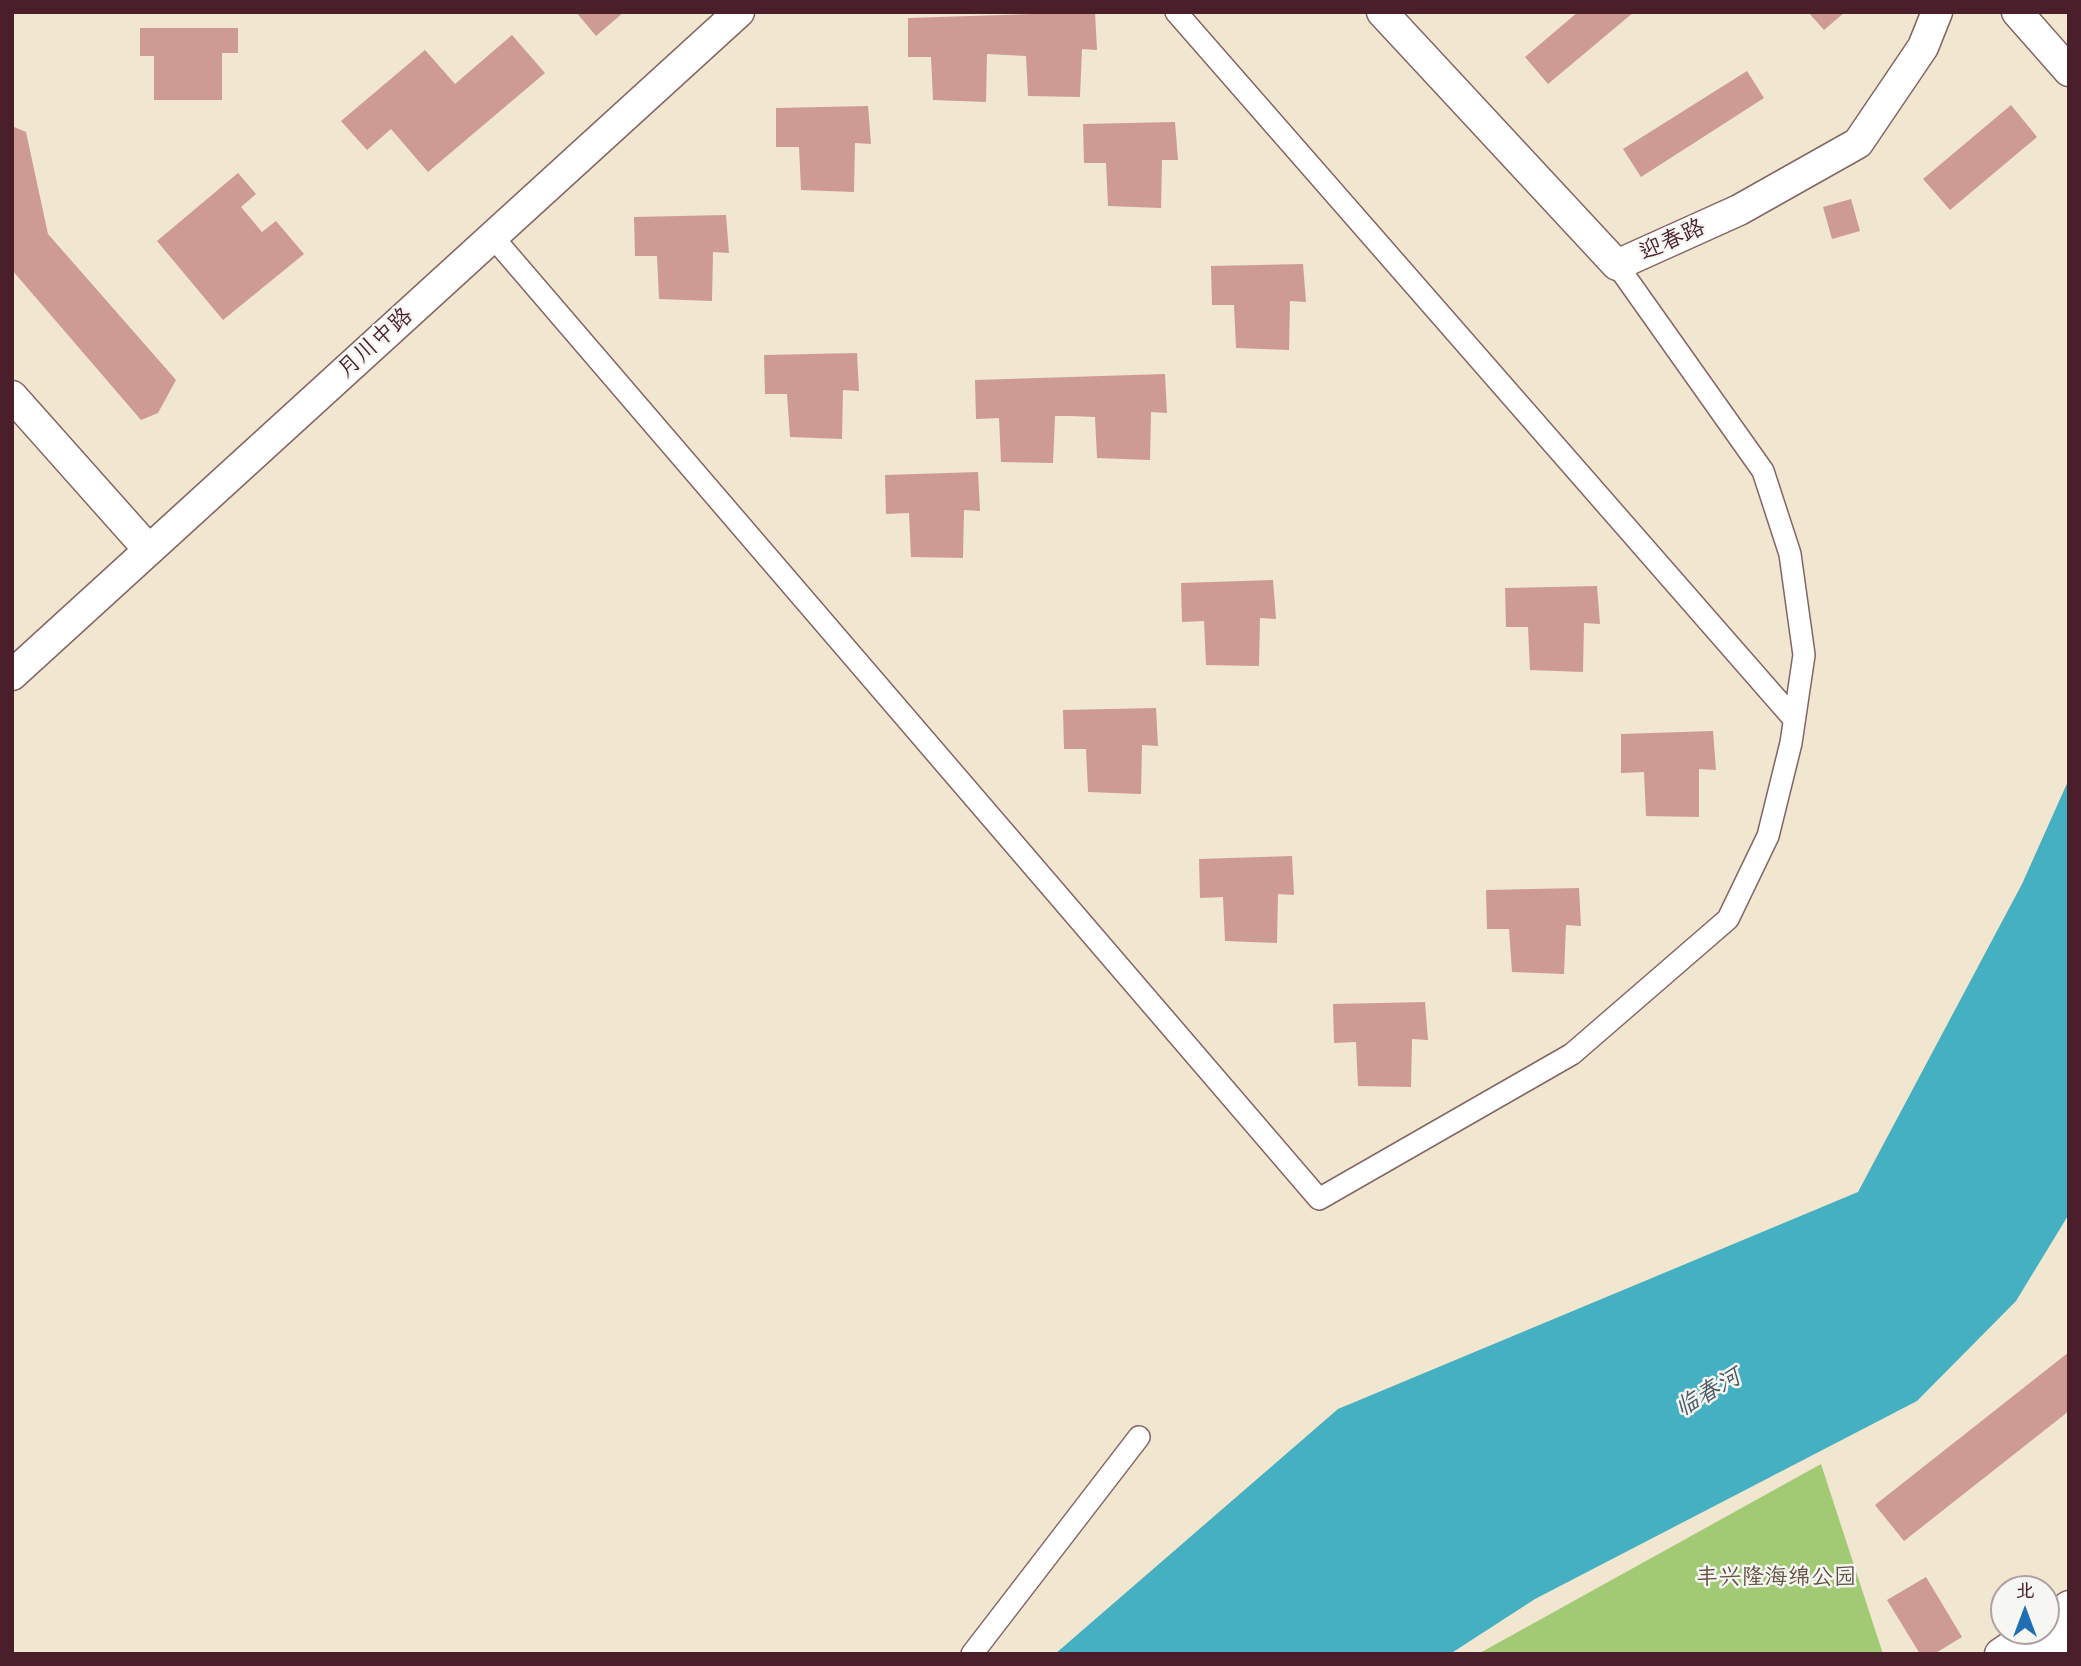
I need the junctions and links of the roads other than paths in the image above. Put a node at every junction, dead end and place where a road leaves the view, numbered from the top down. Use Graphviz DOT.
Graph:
graph roads {
  1 [pos="740,12"];
  2 [pos="1176,12"];
  3 [pos="1382,12"];
  4 [pos="1937,12"];
  5 [pos="2017,12"];
  6 [pos="2069,71"];
  7 [pos="492,236"];
  8 [pos="1617,265"];
  9 [pos="12,396"];
  10 [pos="149,550"];
  11 [pos="12,676"];
  12 [pos="1794,719"];
  13 [pos="1139,1437"];
  14 [pos="2069,1632"];
  15 [pos="972,1654"];
  16 [pos="2038,1654"];
  1 -- 7 [label="street, 月川中路"];
  2 -- 12 [label="street"];
  3 -- 8 [label="street, 迎春路"];
  4 -- 8 [label="street, 迎春路"];
  5 -- 6 [label="street"];
  7 -- 10 [label="street, 月川中路"];
  7 -- 12 [label="street"];
  8 -- 12 [label="street"];
  9 -- 10 [label="street"];
  10 -- 11 [label="street, 月川中路"];
  13 -- 15 [label="street"];
  14 -- 16 [label="street"];
}
